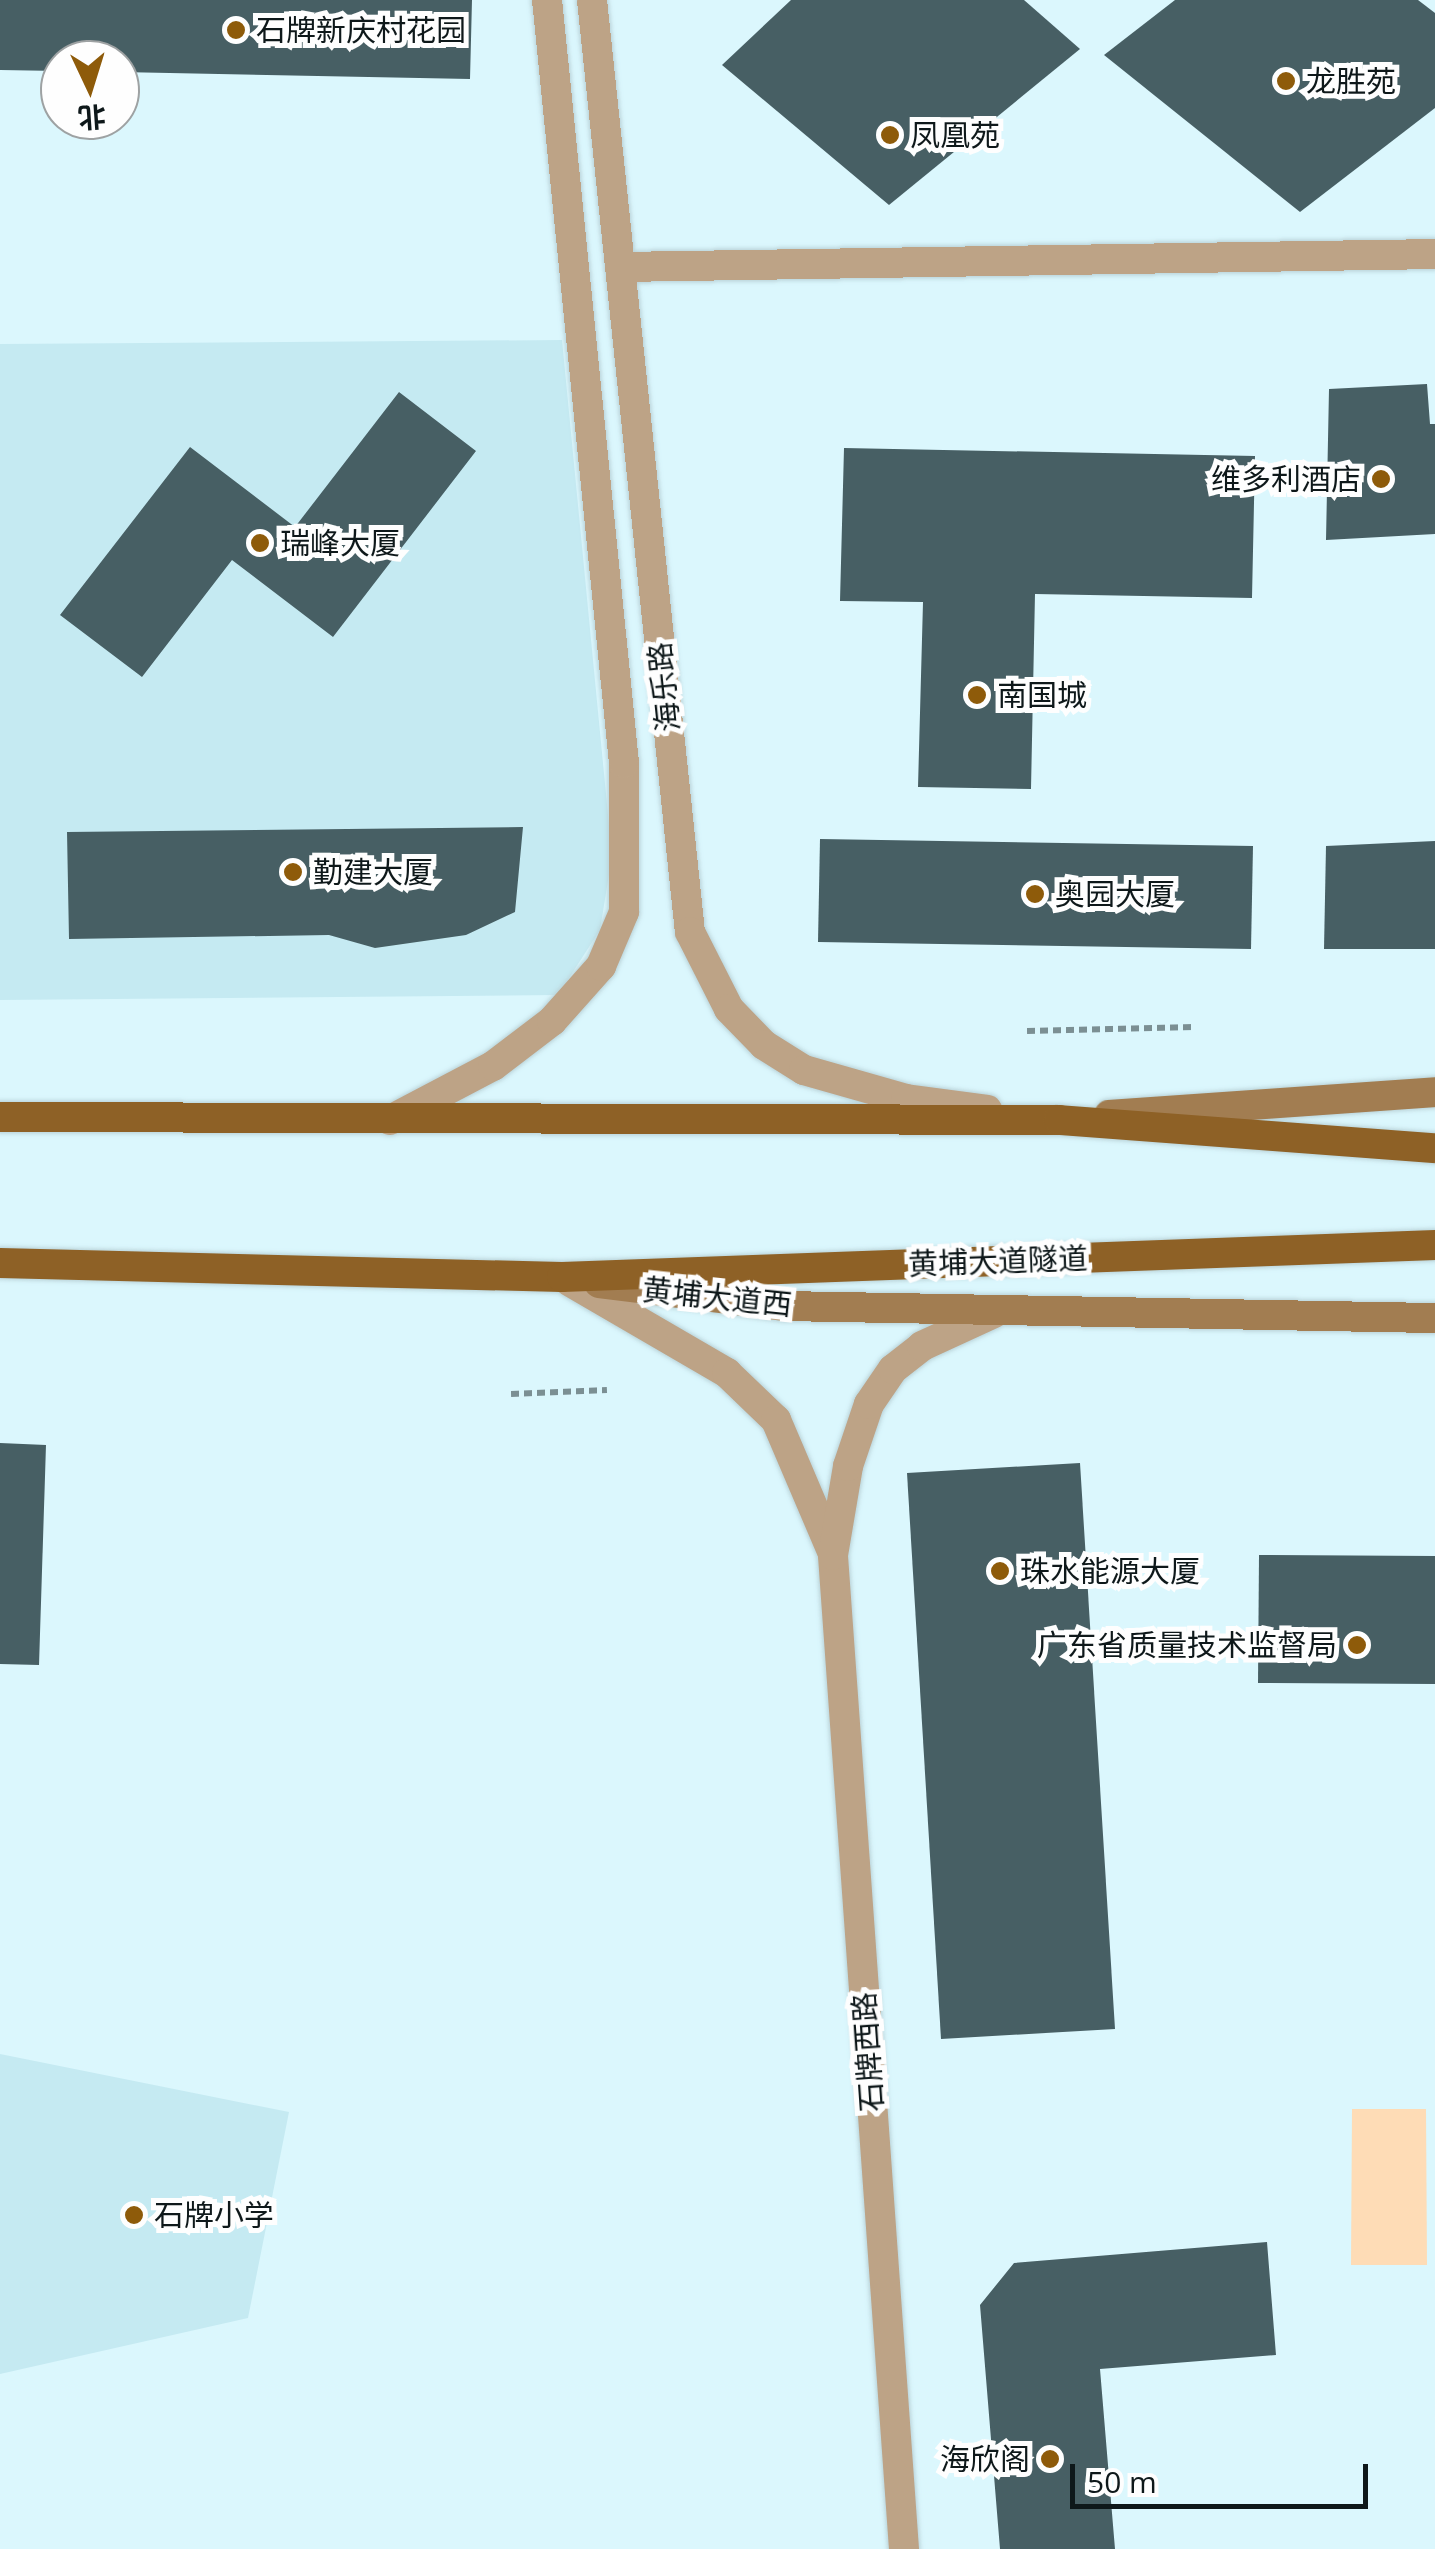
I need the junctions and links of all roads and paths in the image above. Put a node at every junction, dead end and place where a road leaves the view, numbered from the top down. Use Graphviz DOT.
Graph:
graph roads {
  1 [pos="547,0"];
  2 [pos="592,0"];
  3 [pos="1435,254"];
  4 [pos="620,267"];
  5 [pos="1194,1027"];
  6 [pos="1027,1031"];
  7 [pos="1435,1092"];
  8 [pos="0,1117"];
  9 [pos="390,1120"];
  10 [pos="1059,1120"];
  11 [pos="1435,1148"];
  12 [pos="1435,1244"];
  13 [pos="0,1263"];
  14 [pos="562,1277"];
  15 [pos="994,1313"];
  16 [pos="1435,1318"];
  17 [pos="607,1390"];
  18 [pos="511,1394"];
  19 [pos="833,1555"];
  20 [pos="904,2549"];
  1 -- 9 [label="street, 海乐路"];
  2 -- 4 [label="street, 海乐路"];
  3 -- 4 [label="street"];
  4 -- 10 [label="street, 海乐路"];
  5 -- 6 [label="path"];
  7 -- 10 [label="main road"];
  8 -- 9 [label="main road"];
  9 -- 10 [label="main road"];
  10 -- 11 [label="main road"];
  12 -- 14 [label="main road, 黄埔大道隧道"];
  13 -- 14 [label="main road, 黄埔大道西"];
  14 -- 15 [label="main road, 黄埔大道西"];
  14 -- 19 [label="street"];
  15 -- 16 [label="main road, 黄埔大道西"];
  15 -- 19 [label="street"];
  17 -- 18 [label="path"];
  19 -- 20 [label="street, 石牌西路"];
}
